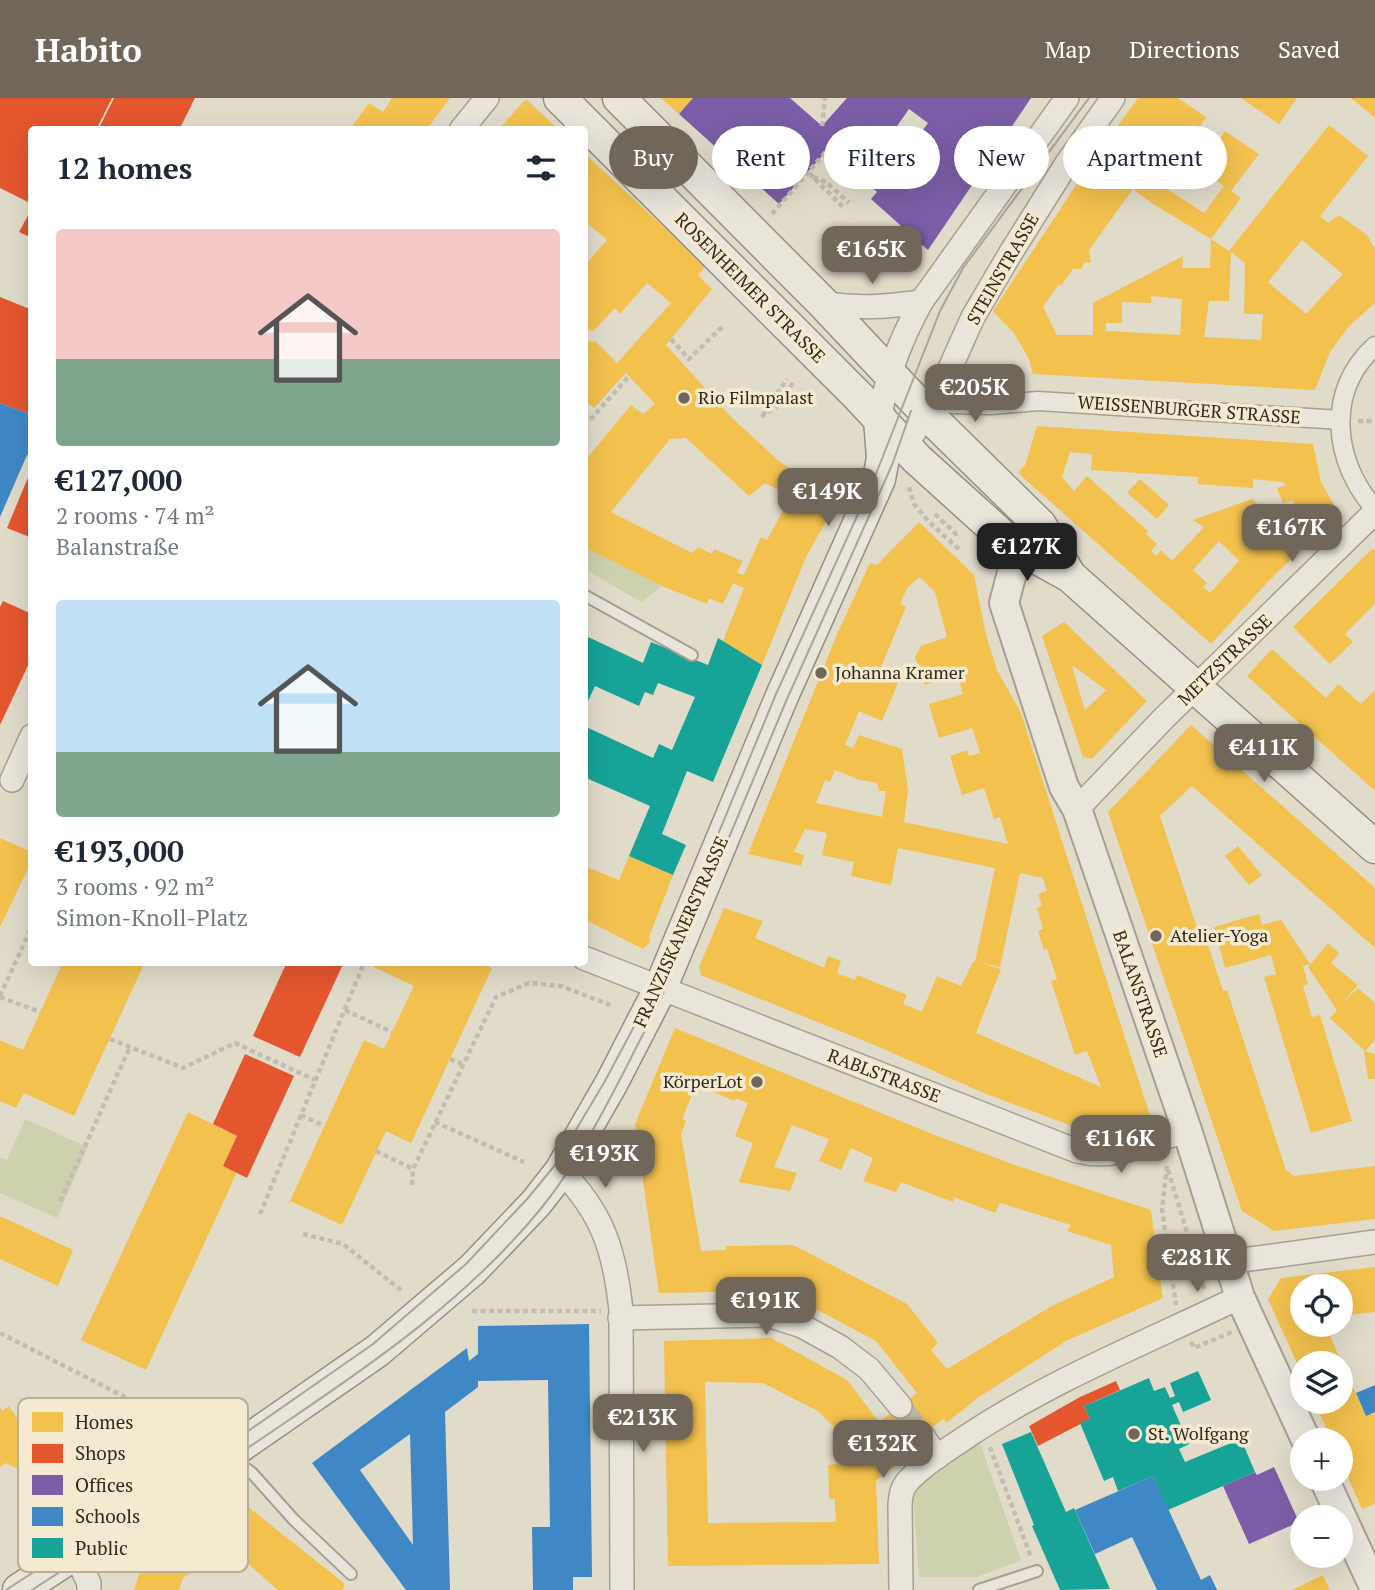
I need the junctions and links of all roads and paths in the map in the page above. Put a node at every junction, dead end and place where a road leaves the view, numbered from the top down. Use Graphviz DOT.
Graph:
graph roads {
  1 [pos="487,98"];
  2 [pos="559,98"];
  3 [pos="620,98"];
  4 [pos="825,98"];
  5 [pos="1067,98"];
  6 [pos="1113,98"];
  7 [pos="464,126"];
  8 [pos="587,126"];
  9 [pos="822,126"];
  10 [pos="588,127"];
  11 [pos="824,155"];
  12 [pos="810,175"];
  13 [pos="797,189"];
  14 [pos="849,203"];
  15 [pos="844,208"];
  16 [pos="768,219"];
  17 [pos="857,265"];
  18 [pos="919,268"];
  19 [pos="921,302"];
  20 [pos="823,303"];
  21 [pos="724,325"];
  22 [pos="671,339"];
  23 [pos="1375,346"];
  24 [pos="890,373"];
  25 [pos="629,376"];
  26 [pos="788,379"];
  27 [pos="793,383"];
  28 [pos="939,409"];
  29 [pos="880,419"];
  30 [pos="590,420"];
  31 [pos="1340,420"];
  32 [pos="588,422"];
  33 [pos="897,467"];
  34 [pos="1375,511"];
  35 [pos="935,514"];
  36 [pos="956,534"];
  37 [pos="1010,543"];
  38 [pos="960,550"];
  39 [pos="1070,576"];
  40 [pos="588,597"];
  41 [pos="692,655"];
  42 [pos="1197,688"];
  43 [pos="28,746"];
  44 [pos="15,780"];
  45 [pos="1077,809"];
  46 [pos="1375,847"];
  47 [pos="28,935"];
  48 [pos="588,960"];
  49 [pos="363,966"];
  50 [pos="660,989"];
  51 [pos="0,996"];
  52 [pos="613,1006"];
  53 [pos="345,1010"];
  54 [pos="40,1012"];
  55 [pos="392,1032"];
  56 [pos="110,1039"];
  57 [pos="130,1047"];
  58 [pos="450,1059"];
  59 [pos="462,1064"];
  60 [pos="315,1080"];
  61 [pos="301,1115"];
  62 [pos="435,1122"];
  63 [pos="324,1126"];
  64 [pos="1187,1130"];
  65 [pos="376,1151"];
  66 [pos="524,1162"];
  67 [pos="413,1169"];
  68 [pos="561,1171"];
  69 [pos="412,1185"];
  70 [pos="60,1201"];
  71 [pos="260,1214"];
  72 [pos="303,1234"];
  73 [pos="1375,1242"];
  74 [pos="1228,1262"];
  75 [pos="402,1291"];
  76 [pos="1240,1297"];
  77 [pos="472,1311"];
  78 [pos="1210,1311"];
  79 [pos="621,1314"];
  80 [pos="1183,1324"];
  81 [pos="1252,1325"];
  82 [pos="0,1333"];
  83 [pos="1222,1336"];
  84 [pos="127,1398"];
  85 [pos="900,1406"];
  86 [pos="983,1426"];
  87 [pos="1300,1428"];
  88 [pos="922,1435"];
  89 [pos="248,1440"];
  90 [pos="937,1457"];
  91 [pos="248,1471"];
  92 [pos="1330,1491"];
  93 [pos="1037,1571"];
  94 [pos="47,1572"];
  95 [pos="84,1572"];
  96 [pos="351,1574"];
  97 [pos="1375,1589"];
  98 [pos="19,1590"];
  99 [pos="89,1590"];
  100 [pos="622,1590"];
  101 [pos="901,1590"];
  102 [pos="979,1590"];
  1 -- 7 [label="street"];
  2 -- 8 [label="main road, ROSENHEIMER STRASSE"];
  3 -- 20 [label="main road"];
  4 -- 9 [label="path"];
  5 -- 19 [label="street"];
  6 -- 28 [label="street, STEINSTRASSE"];
  10 -- 29 [label="main road, ROSENHEIMER STRASSE"];
  11 -- 12 [label="path"];
  12 -- 14 [label="path"];
  12 -- 15 [label="path"];
  13 -- 16 [label="path"];
  17 -- 18 [label="path"];
  19 -- 20 [label="street"];
  19 -- 24 [label="street"];
  20 -- 24 [label="main road"];
  21 -- 22 [label="path"];
  23 -- 31 [label="street"];
  24 -- 28 [label="main road"];
  24 -- 29 [label="street"];
  25 -- 30 [label="path"];
  26 -- 27 [label="path"];
  28 -- 31 [label="street, WEISSENBURGER STRASSE"];
  28 -- 33 [label="street, STEINSTRASSE"];
  28 -- 39 [label="main road"];
  29 -- 33 [label="main road, ROSENHEIMER STRASSE"];
  29 -- 33 [label="main road, FRANZISKANERSTRASSE"];
  30 -- 32 [label="path"];
  31 -- 34 [label="street"];
  33 -- 37 [label="main road, ROSENHEIMER STRASSE"];
  33 -- 38 [label="path"];
  33 -- 50 [label="main road, FRANZISKANERSTRASSE"];
  34 -- 42 [label="street, METZSTRASSE"];
  35 -- 36 [label="path"];
  37 -- 39 [label="main road, ROSENHEIMER STRASSE"];
  37 -- 45 [label="street, BALANSTRASSE"];
  39 -- 42 [label="main road"];
  40 -- 41 [label="lane"];
  42 -- 45 [label="street, METZSTRASSE"];
  42 -- 46 [label="main road"];
  43 -- 44 [label="street"];
  45 -- 64 [label="street, BALANSTRASSE"];
  47 -- 51 [label="path"];
  48 -- 50 [label="street, RABLSTRASSE"];
  49 -- 53 [label="path"];
  50 -- 64 [label="street, RABLSTRASSE"];
  50 -- 68 [label="main road, FRANZISKANERSTRASSE"];
  51 -- 54 [label="path"];
  52 -- 59 [label="path"];
  53 -- 55 [label="path"];
  53 -- 60 [label="path"];
  56 -- 57 [label="path"];
  57 -- 60 [label="path"];
  57 -- 70 [label="path"];
  58 -- 59 [label="path"];
  59 -- 62 [label="path"];
  60 -- 61 [label="path"];
  61 -- 63 [label="path"];
  61 -- 71 [label="path"];
  62 -- 66 [label="path"];
  62 -- 67 [label="path"];
  64 -- 74 [label="street, BALANSTRASSE"];
  65 -- 67 [label="path"];
  67 -- 69 [label="path"];
  68 -- 79 [label="street"];
  68 -- 89 [label="main road, FRANZISKANERSTRASSE"];
  72 -- 75 [label="path"];
  73 -- 74 [label="street"];
  74 -- 76 [label="street, BALANSTRASSE"];
  76 -- 78 [label="street"];
  76 -- 81 [label="street, BALANSTRASSE"];
  77 -- 79 [label="path"];
  78 -- 80 [label="street"];
  78 -- 80 [label="path"];
  78 -- 83 [label="path"];
  79 -- 85 [label="street"];
  79 -- 100 [label="street"];
  80 -- 83 [label="path"];
  80 -- 86 [label="street"];
  81 -- 83 [label="path"];
  81 -- 87 [label="street, BALANSTRASSE"];
  82 -- 84 [label="path"];
  86 -- 90 [label="street"];
  86 -- 93 [label="path"];
  88 -- 90 [label="street"];
  90 -- 101 [label="street"];
  91 -- 96 [label="lane"];
  92 -- 97 [label="street"];
  93 -- 102 [label="lane"];
  94 -- 98 [label="main road, FRANZISKANERSTRASSE"];
  95 -- 99 [label="street"];
}
